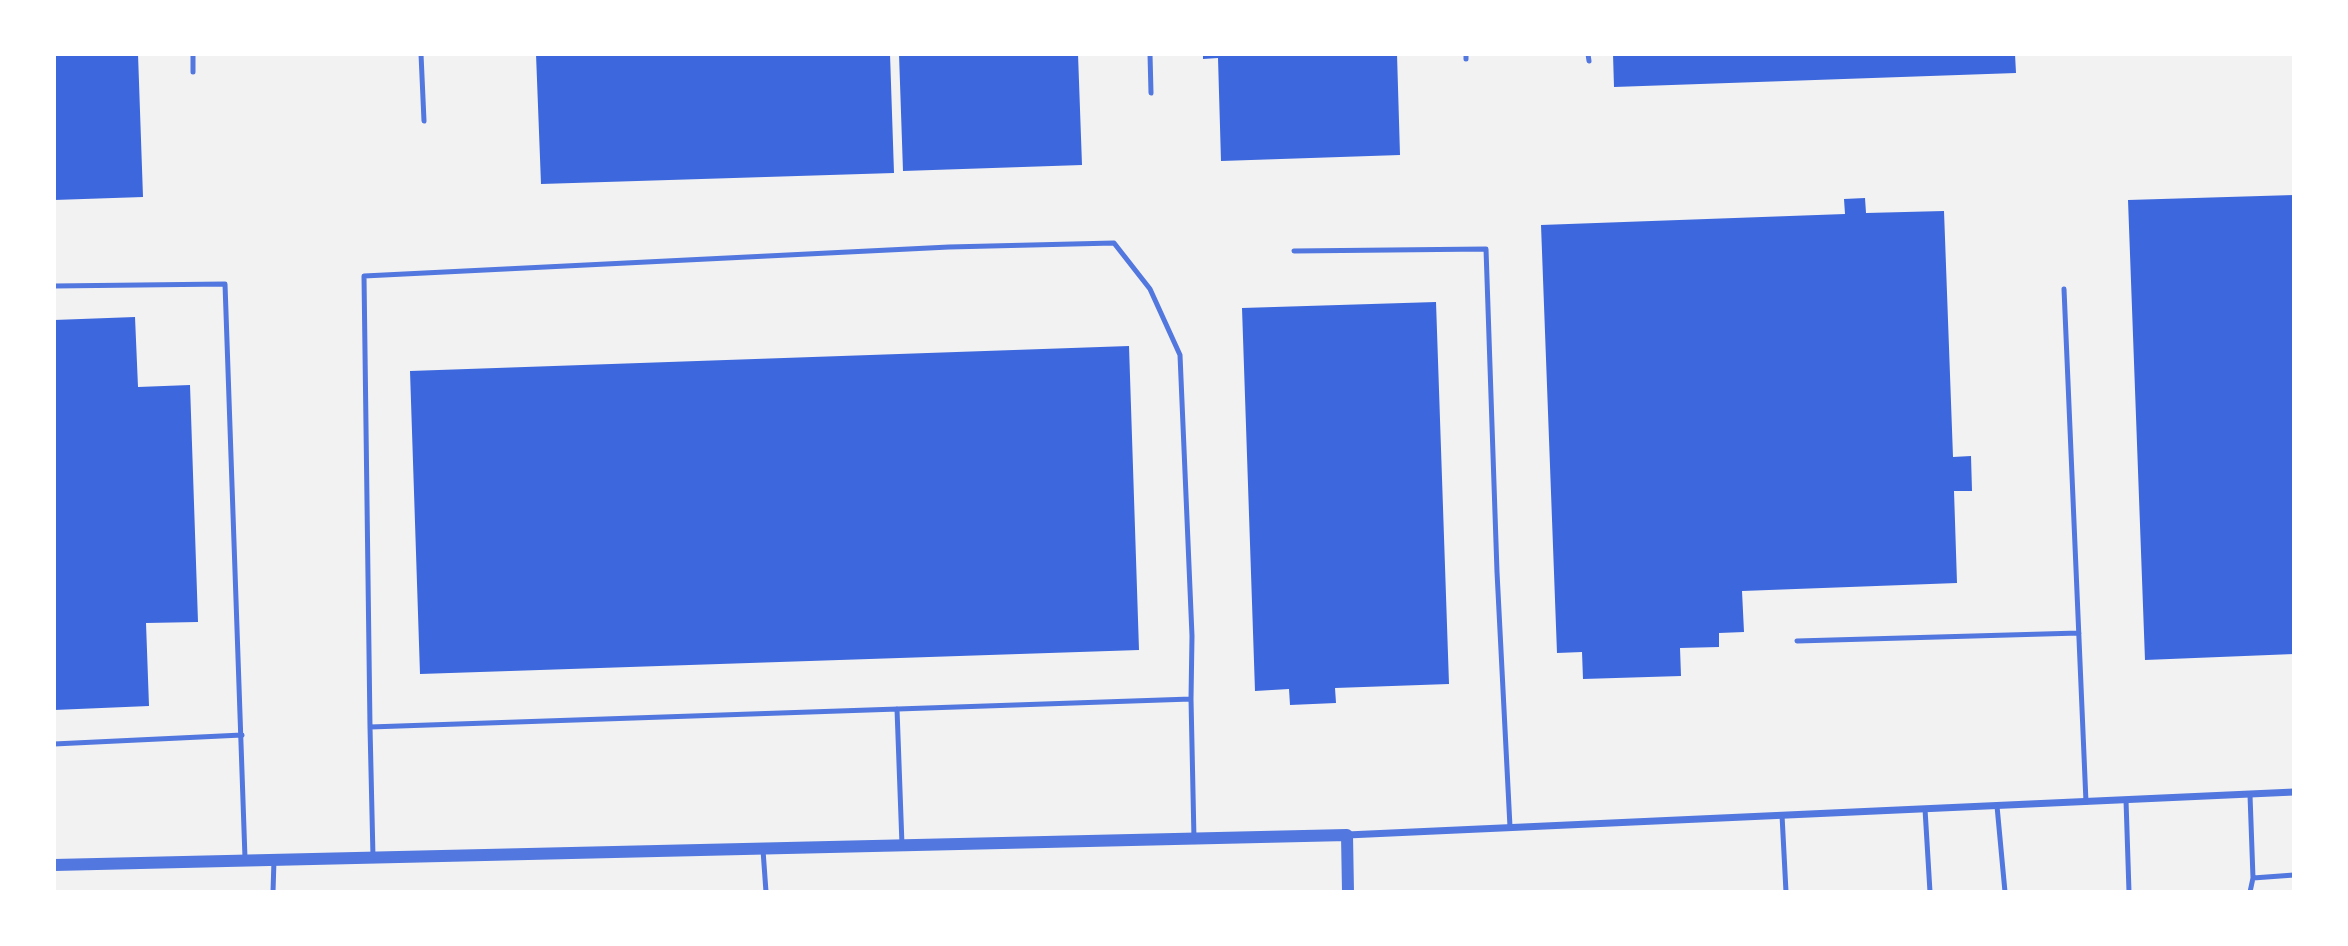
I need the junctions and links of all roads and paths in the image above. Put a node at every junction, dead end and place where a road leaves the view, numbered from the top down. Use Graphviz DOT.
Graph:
graph roads {
  1 [pos="192,54"];
  2 [pos="421,54"];
  3 [pos="1150,54"];
  4 [pos="193,72"];
  5 [pos="1152,93"];
  6 [pos="424,121"];
  7 [pos="1294,251"];
  8 [pos="54,286"];
  9 [pos="2064,289"];
  10 [pos="2078,634"];
  11 [pos="1797,641"];
  12 [pos="1191,699"];
  13 [pos="897,709"];
  14 [pos="370,727"];
  15 [pos="242,735"];
  16 [pos="54,744"];
  17 [pos="2294,792"];
  18 [pos="2250,794"];
  19 [pos="2126,800"];
  20 [pos="2086,802"];
  21 [pos="1997,806"];
  22 [pos="1925,809"];
  23 [pos="1782,815"];
  24 [pos="1510,827"];
  25 [pos="1347,835"];
  26 [pos="1194,839"];
  27 [pos="902,845"];
  28 [pos="762,849"];
  29 [pos="373,858"];
  30 [pos="274,860"];
  31 [pos="245,861"];
  32 [pos="54,865"];
  33 [pos="2294,875"];
  34 [pos="2253,878"];
  35 [pos="273,892"];
  36 [pos="766,892"];
  37 [pos="1348,892"];
  38 [pos="1786,892"];
  39 [pos="1930,892"];
  40 [pos="2005,892"];
  41 [pos="2129,892"];
  42 [pos="2250,892"];
  1 -- 4 [label="lane"];
  2 -- 6 [label="lane"];
  3 -- 5 [label="lane"];
  7 -- 24 [label="lane"];
  8 -- 15 [label="lane"];
  9 -- 10 [label="lane"];
  10 -- 11 [label="lane"];
  10 -- 20 [label="lane"];
  12 -- 13 [label="lane"];
  12 -- 14 [label="lane"];
  12 -- 26 [label="lane"];
  13 -- 14 [label="lane"];
  13 -- 27 [label="lane"];
  14 -- 29 [label="lane"];
  15 -- 16 [label="lane"];
  15 -- 31 [label="lane"];
  17 -- 18 [label="street"];
  18 -- 19 [label="street"];
  18 -- 34 [label="lane"];
  19 -- 20 [label="street"];
  19 -- 41 [label="lane"];
  20 -- 21 [label="street"];
  21 -- 22 [label="street"];
  21 -- 40 [label="lane"];
  22 -- 23 [label="street"];
  22 -- 39 [label="lane"];
  23 -- 24 [label="street"];
  23 -- 38 [label="lane"];
  24 -- 25 [label="street"];
  25 -- 26 [label="street"];
  25 -- 37 [label="street"];
  26 -- 27 [label="street"];
  27 -- 28 [label="street"];
  28 -- 29 [label="street"];
  28 -- 36 [label="lane"];
  29 -- 30 [label="street"];
  30 -- 31 [label="street"];
  30 -- 35 [label="lane"];
  31 -- 32 [label="street"];
  33 -- 34 [label="lane"];
  34 -- 42 [label="lane"];
}
